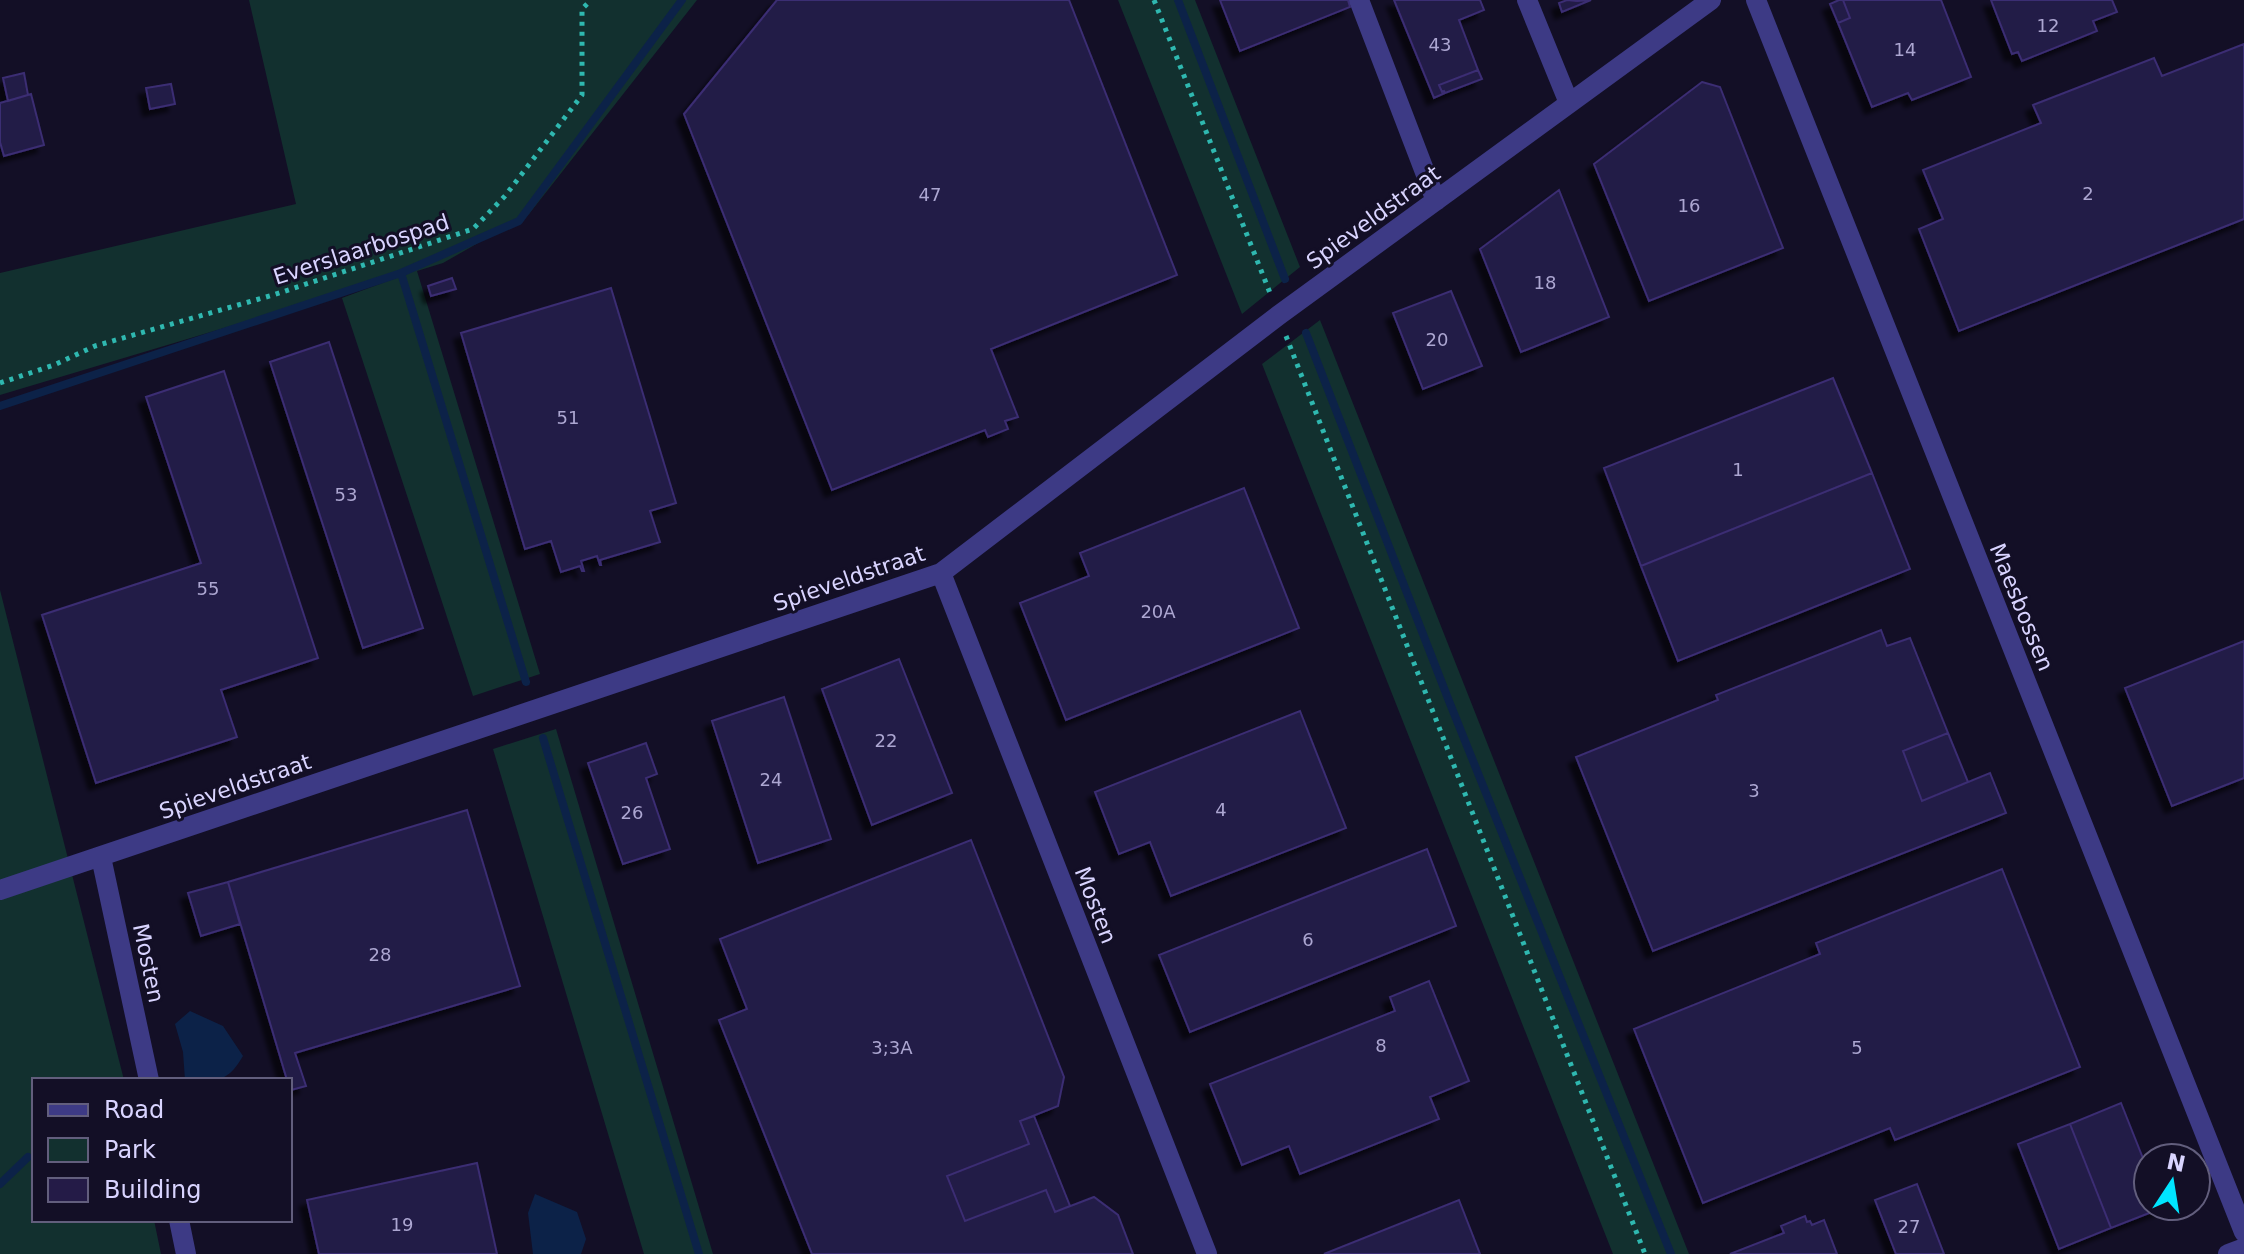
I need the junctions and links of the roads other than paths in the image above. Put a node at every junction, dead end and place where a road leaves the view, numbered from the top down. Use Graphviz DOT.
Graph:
graph roads {
  1 [pos="1359,0"];
  2 [pos="1527,0"];
  3 [pos="1756,0"];
  4 [pos="1700,3"];
  5 [pos="1569,103"];
  6 [pos="1436,201"];
  7 [pos="941,573"];
  8 [pos="101,857"];
  9 [pos="0,890"];
  10 [pos="149,1078"];
  11 [pos="179,1222"];
  12 [pos="2244,1232"];
  13 [pos="2244,1248"];
  14 [pos="186,1254"];
  15 [pos="1207,1254"];
  16 [pos="2228,1254"];
  1 -- 6 [label="street"];
  2 -- 5 [label="street"];
  3 -- 12 [label="street, Maesbossen"];
  4 -- 5 [label="street, Spieveldstraat"];
  5 -- 6 [label="street, Spieveldstraat"];
  6 -- 7 [label="street, Spieveldstraat"];
  7 -- 8 [label="street, Spieveldstraat"];
  7 -- 15 [label="street, Mosten"];
  8 -- 9 [label="street, Spieveldstraat"];
  8 -- 10 [label="street, Mosten"];
  11 -- 14 [label="street"];
  13 -- 16 [label="street"];
}
